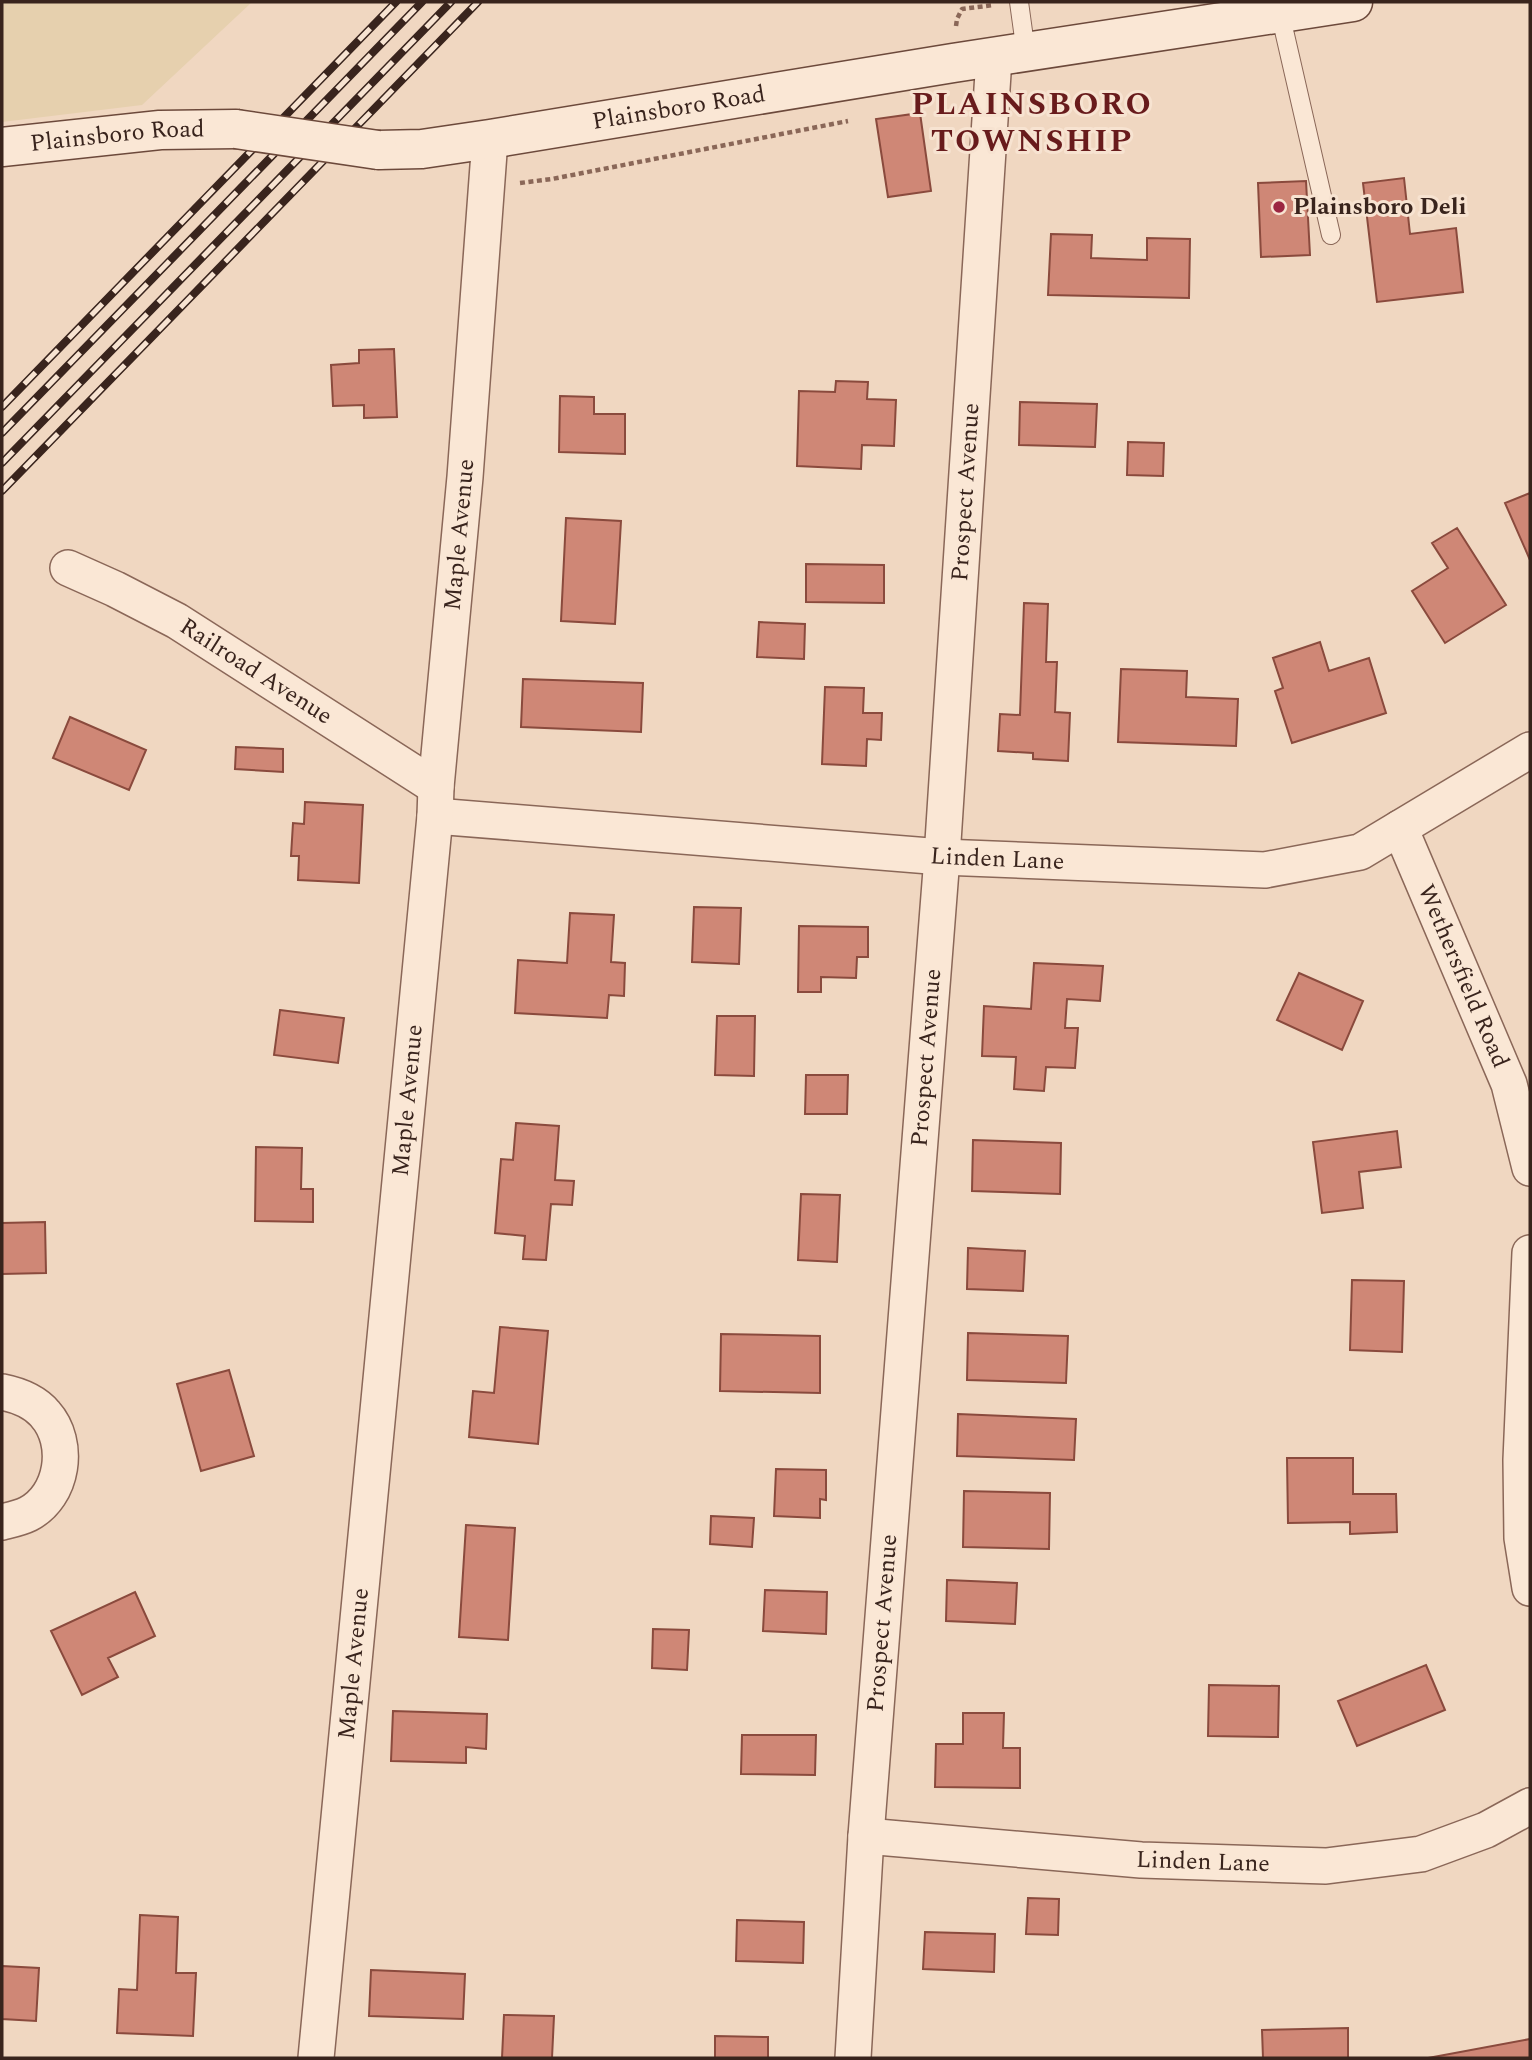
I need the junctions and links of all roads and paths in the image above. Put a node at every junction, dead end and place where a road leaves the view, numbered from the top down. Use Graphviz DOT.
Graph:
graph roads {
  1 [pos="1019,2"];
  2 [pos="1353,2"];
  3 [pos="1280,13"];
  4 [pos="1010,55"];
  5 [pos="854,120"];
  6 [pos="490,139"];
  7 [pos="2,147"];
  8 [pos="486,187"];
  9 [pos="1331,235"];
  10 [pos="68,568"];
  11 [pos="1530,750"];
  12 [pos="435,802"];
  13 [pos="1399,828"];
  14 [pos="942,857"];
  15 [pos="1530,1168"];
  16 [pos="1530,1253"];
  17 [pos="2,1392"];
  18 [pos="2,1522"];
  19 [pos="1530,1588"];
  20 [pos="1530,1807"];
  21 [pos="866,1836"];
  22 [pos="316,2058"];
  23 [pos="853,2058"];
  1 -- 4 [label="lane"];
  2 -- 3 [label="street, Plainsboro Road"];
  3 -- 4 [label="street, Plainsboro Road"];
  3 -- 9 [label="lane"];
  4 -- 6 [label="street, Plainsboro Road"];
  4 -- 14 [label="street, Prospect Avenue"];
  5 -- 8 [label="path"];
  6 -- 7 [label="street, Plainsboro Road, bridge"];
  6 -- 8 [label="street, Maple Avenue"];
  8 -- 12 [label="street, Maple Avenue"];
  10 -- 12 [label="street, Railroad Avenue"];
  11 -- 13 [label="street, Linden Lane"];
  12 -- 14 [label="street, Linden Lane"];
  12 -- 22 [label="street, Maple Avenue"];
  13 -- 14 [label="street, Linden Lane"];
  13 -- 15 [label="street, Wethersfield Road"];
  14 -- 21 [label="street, Prospect Avenue"];
  16 -- 19 [label="street"];
  17 -- 18 [label="street"];
  20 -- 21 [label="street, Linden Lane"];
  21 -- 23 [label="street, Prospect Avenue"];
}
